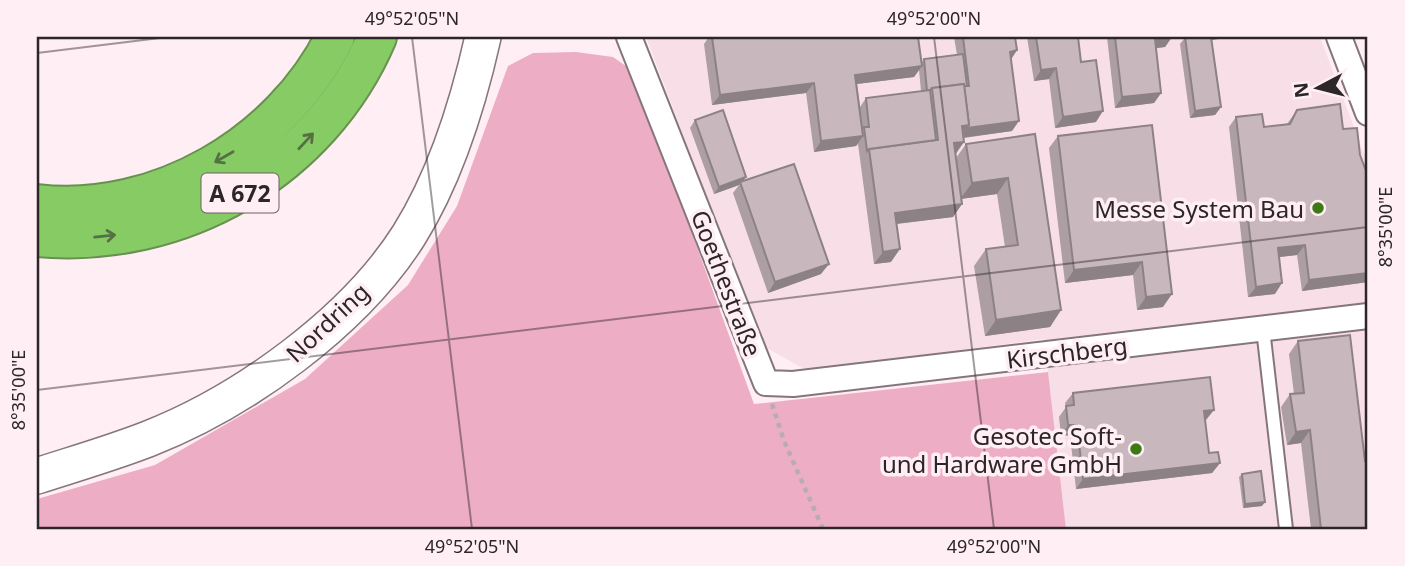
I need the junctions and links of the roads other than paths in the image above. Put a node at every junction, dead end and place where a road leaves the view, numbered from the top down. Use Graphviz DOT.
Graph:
graph roads {
  1 [pos="334,37"];
  2 [pos="377,37"];
  3 [pos="483,37"];
  4 [pos="629,37"];
  5 [pos="1339,37"];
  6 [pos="1368,113"];
  7 [pos="37,204"];
  8 [pos="37,237"];
  9 [pos="1368,316"];
  10 [pos="1263,329"];
  11 [pos="766,383"];
  12 [pos="37,476"];
  13 [pos="1286,529"];
  1 -- 7 [label="highway, A 672, one-way"];
  8 -- 2 [label="highway, A 672, one-way"];
  3 -- 12 [label="main road, Nordring"];
  4 -- 11 [label="street, Goethestraße"];
  5 -- 6 [label="street"];
  9 -- 10 [label="street, Kirschberg"];
  10 -- 11 [label="street, Kirschberg"];
  10 -- 13 [label="lane"];
}
